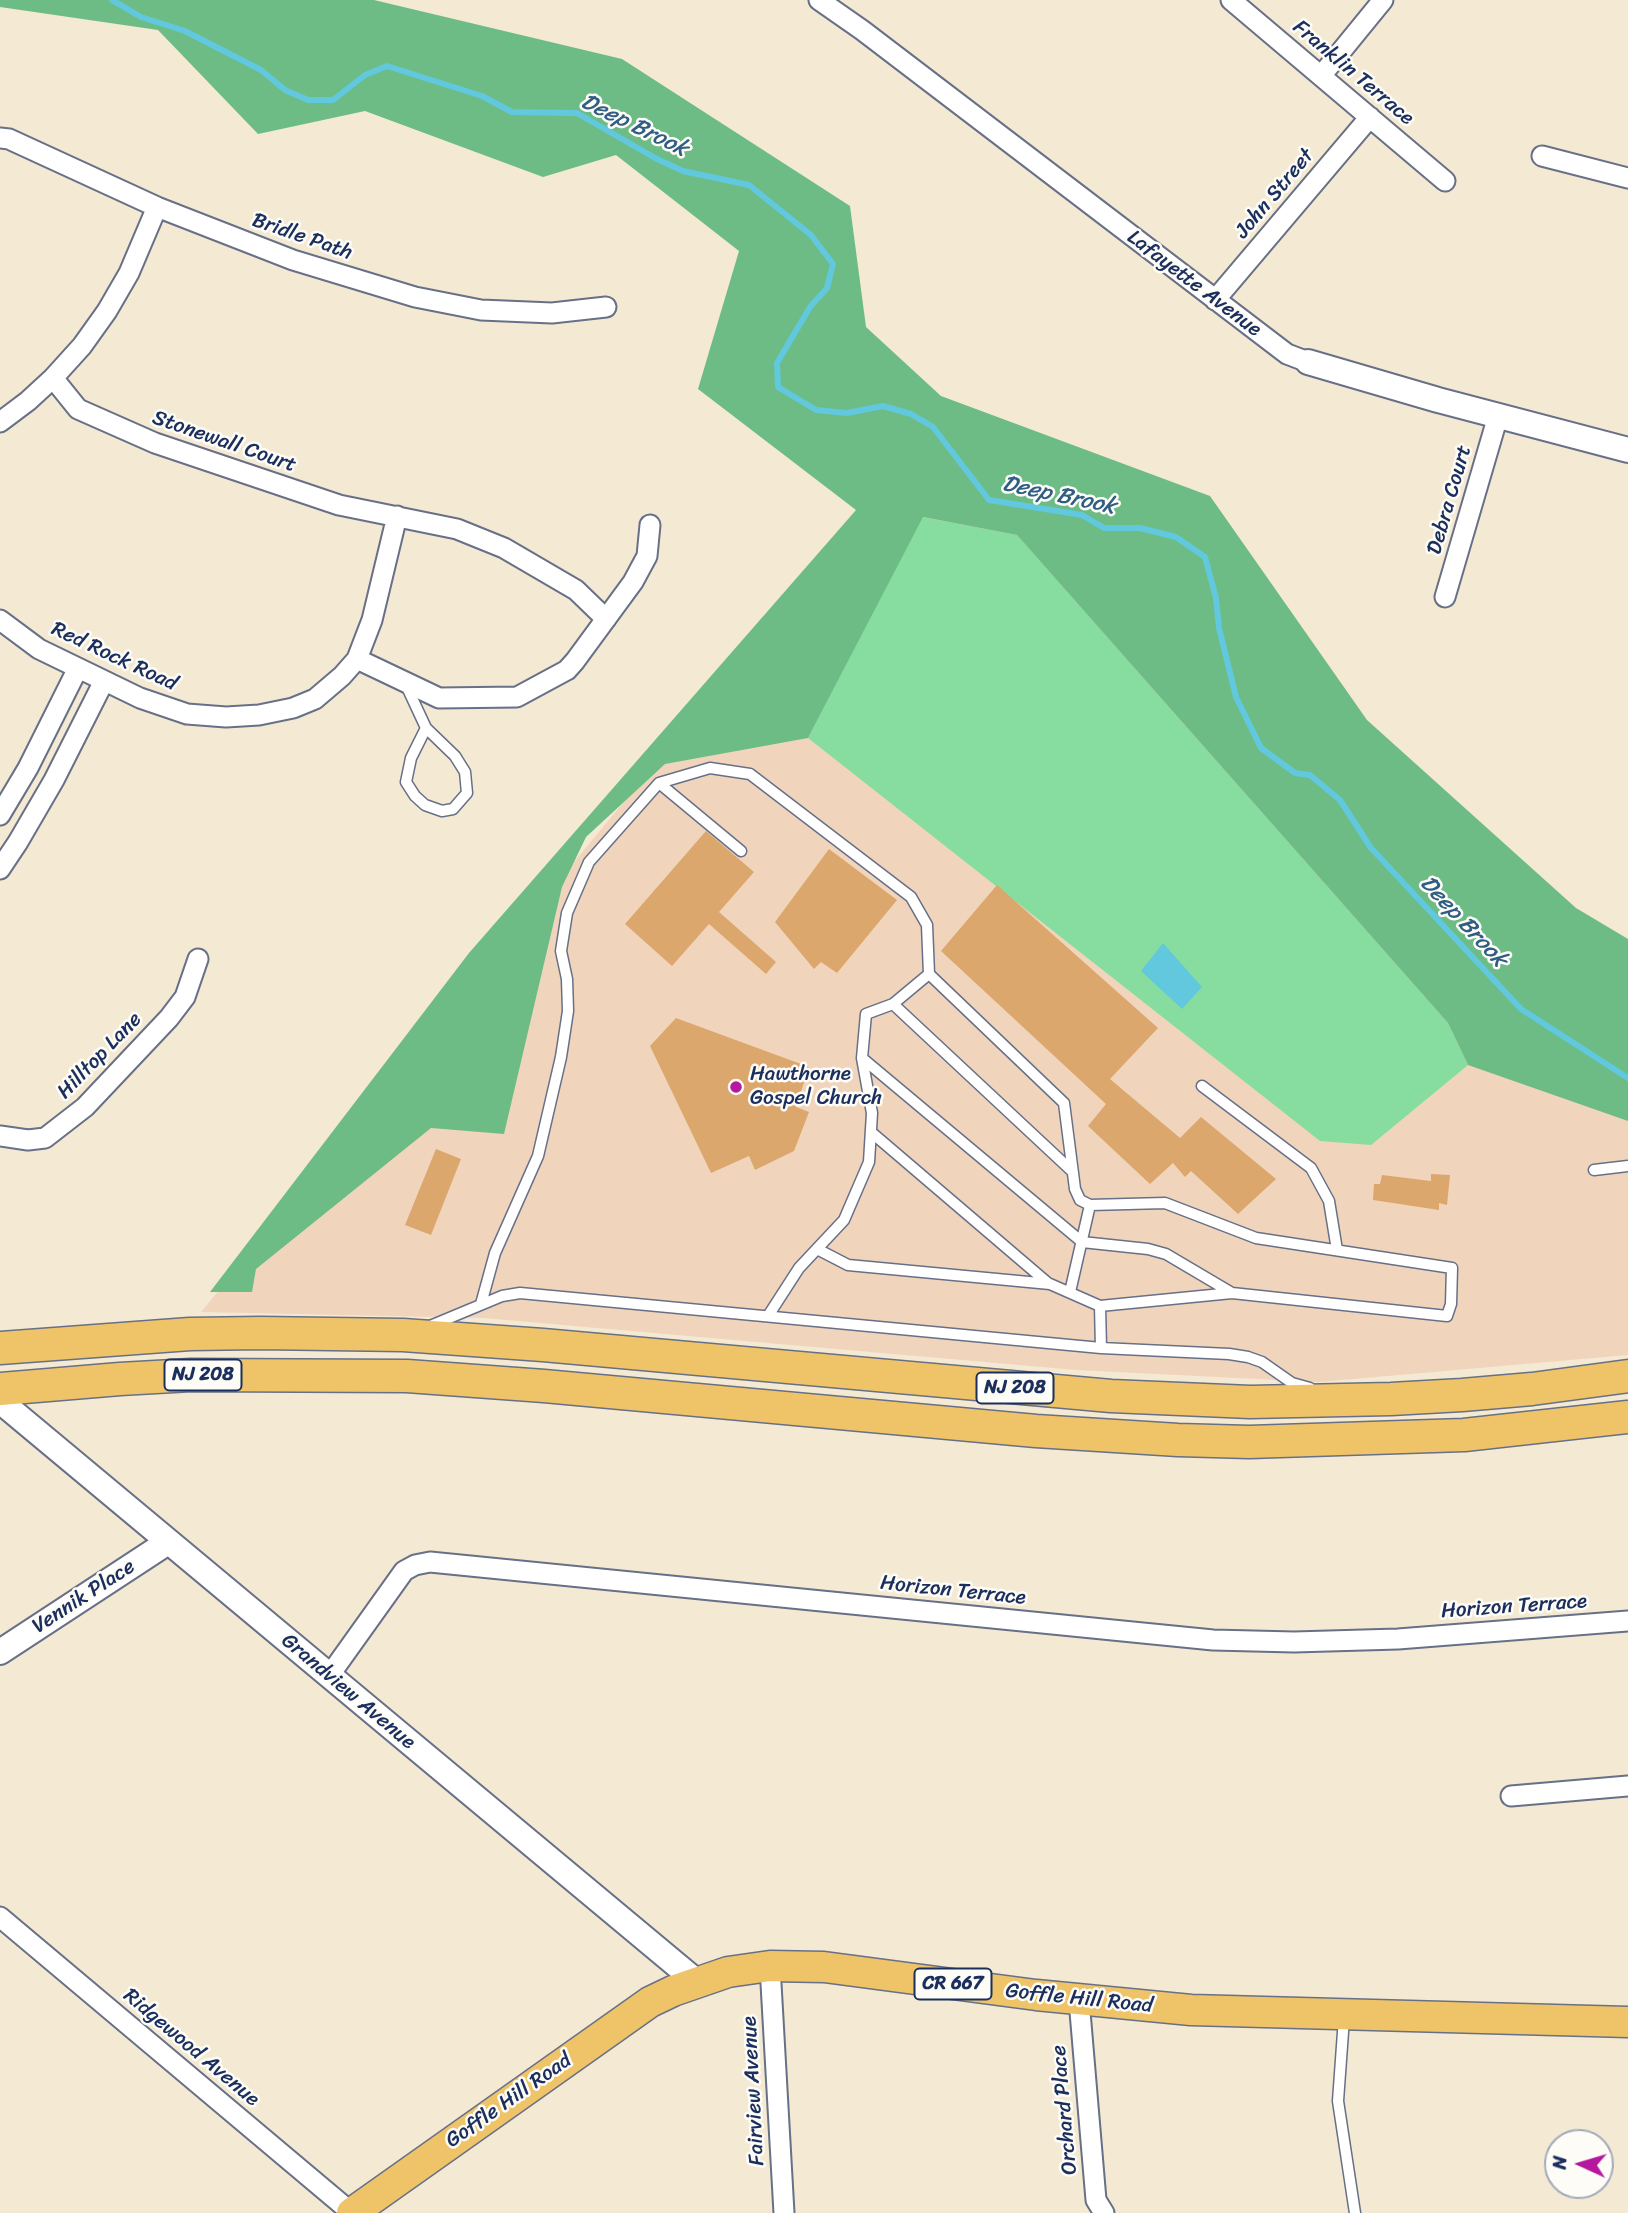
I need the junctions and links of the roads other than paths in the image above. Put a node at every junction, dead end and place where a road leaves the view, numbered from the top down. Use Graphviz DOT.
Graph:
graph roads {
  1 [pos="819,0"];
  2 [pos="1231,0"];
  3 [pos="1383,0"];
  4 [pos="1321,76"];
  5 [pos="1370,117"];
  6 [pos="0,138"];
  7 [pos="1542,156"];
  8 [pos="1628,178"];
  9 [pos="1445,181"];
  10 [pos="156,207"];
  11 [pos="1215,300"];
  12 [pos="606,307"];
  13 [pos="1308,362"];
  14 [pos="53,378"];
  15 [pos="1498,416"];
  16 [pos="0,422"];
  17 [pos="1628,450"];
  18 [pos="397,516"];
  19 [pos="650,525"];
  20 [pos="1446,597"];
  21 [pos="606,619"];
  22 [pos="0,620"];
  23 [pos="357,659"];
  24 [pos="78,668"];
  25 [pos="104,681"];
  26 [pos="404,681"];
  27 [pos="426,728"];
  28 [pos="659,783"];
  29 [pos="0,815"];
  30 [pos="741,851"];
  31 [pos="0,869"];
  32 [pos="198,959"];
  33 [pos="929,974"];
  34 [pos="893,1004"];
  35 [pos="862,1058"];
  36 [pos="1202,1086"];
  37 [pos="871,1132"];
  38 [pos="0,1136"];
  39 [pos="1628,1166"];
  40 [pos="1594,1170"];
  41 [pos="1073,1172"];
  42 [pos="1090,1205"];
  43 [pos="1082,1242"];
  44 [pos="817,1249"];
  45 [pos="1337,1251"];
  46 [pos="1049,1284"];
  47 [pos="1070,1292"];
  48 [pos="1232,1293"];
  49 [pos="481,1304"];
  50 [pos="1100,1306"];
  51 [pos="768,1316"];
  52 [pos="403,1335"];
  53 [pos="0,1348"];
  54 [pos="1101,1348"];
  55 [pos="1628,1376"];
  56 [pos="0,1389"];
  57 [pos="1391,1399"];
  58 [pos="0,1401"];
  59 [pos="1628,1417"];
  60 [pos="168,1542"];
  61 [pos="1628,1620"];
  62 [pos="0,1652"];
  63 [pos="329,1676"];
  64 [pos="1628,1786"];
  65 [pos="1511,1796"];
  66 [pos="0,1917"];
  67 [pos="770,1966"];
  68 [pos="697,1982"];
  69 [pos="1079,2000"];
  70 [pos="1345,2014"];
  71 [pos="1628,2022"];
  72 [pos="352,2213"];
  73 [pos="784,2213"];
  74 [pos="1104,2213"];
  75 [pos="1355,2213"];
  1 -- 11 [label="street, Lafayette Avenue"];
  2 -- 4 [label="street, Franklin Terrace"];
  3 -- 4 [label="street"];
  4 -- 5 [label="street, Franklin Terrace"];
  5 -- 9 [label="street, Franklin Terrace"];
  5 -- 11 [label="street, John Street"];
  6 -- 10 [label="street, Bridle Path"];
  7 -- 8 [label="street"];
  10 -- 12 [label="street, Bridle Path"];
  10 -- 14 [label="street"];
  11 -- 13 [label="street, Lafayette Avenue"];
  13 -- 15 [label="street, Lafayette Avenue"];
  14 -- 16 [label="street"];
  14 -- 18 [label="street, Stonewall Court"];
  15 -- 17 [label="street, Lafayette Avenue"];
  15 -- 20 [label="street, Debra Court"];
  18 -- 21 [label="street"];
  18 -- 23 [label="street, Red Rock Road"];
  19 -- 21 [label="street"];
  21 -- 26 [label="street"];
  22 -- 24 [label="street, Red Rock Road"];
  23 -- 25 [label="street, Red Rock Road"];
  23 -- 26 [label="street"];
  24 -- 25 [label="street, Red Rock Road"];
  24 -- 29 [label="street"];
  25 -- 31 [label="street"];
  26 -- 27 [label="lane"];
  27 -- 27 [label="lane"];
  28 -- 30 [label="lane"];
  28 -- 33 [label="lane"];
  28 -- 49 [label="lane"];
  32 -- 38 [label="street, Hilltop Lane"];
  33 -- 34 [label="lane"];
  33 -- 41 [label="lane"];
  34 -- 35 [label="lane"];
  34 -- 41 [label="lane"];
  35 -- 37 [label="lane"];
  35 -- 43 [label="lane"];
  36 -- 45 [label="lane"];
  37 -- 44 [label="lane"];
  37 -- 46 [label="lane"];
  39 -- 40 [label="lane"];
  41 -- 42 [label="lane"];
  42 -- 43 [label="lane"];
  42 -- 45 [label="lane"];
  43 -- 47 [label="lane"];
  43 -- 48 [label="lane"];
  44 -- 46 [label="lane"];
  44 -- 51 [label="lane"];
  45 -- 48 [label="lane"];
  46 -- 47 [label="lane"];
  47 -- 50 [label="lane"];
  48 -- 50 [label="lane"];
  49 -- 51 [label="lane"];
  49 -- 52 [label="lane"];
  50 -- 54 [label="lane"];
  51 -- 54 [label="lane"];
  52 -- 53 [label="highway, NJ 208"];
  52 -- 57 [label="highway, NJ 208"];
  54 -- 57 [label="lane"];
  55 -- 57 [label="highway, NJ 208"];
  56 -- 59 [label="highway, NJ 208"];
  58 -- 60 [label="street, Grandview Avenue"];
  60 -- 62 [label="street, Vennik Place"];
  60 -- 63 [label="street, Grandview Avenue"];
  61 -- 63 [label="street, Horizon Terrace"];
  63 -- 68 [label="street, Grandview Avenue"];
  64 -- 65 [label="street"];
  66 -- 72 [label="street, Ridgewood Avenue"];
  67 -- 68 [label="main road, Goffle Hill Road / CR 667"];
  67 -- 69 [label="main road, Goffle Hill Road / CR 667"];
  67 -- 73 [label="street, Fairview Avenue"];
  68 -- 72 [label="main road, Goffle Hill Road / CR 667"];
  69 -- 70 [label="main road, Goffle Hill Road / CR 667"];
  69 -- 74 [label="street, Orchard Place"];
  70 -- 71 [label="main road, Goffle Hill Road / CR 667"];
  70 -- 75 [label="lane"];
}
